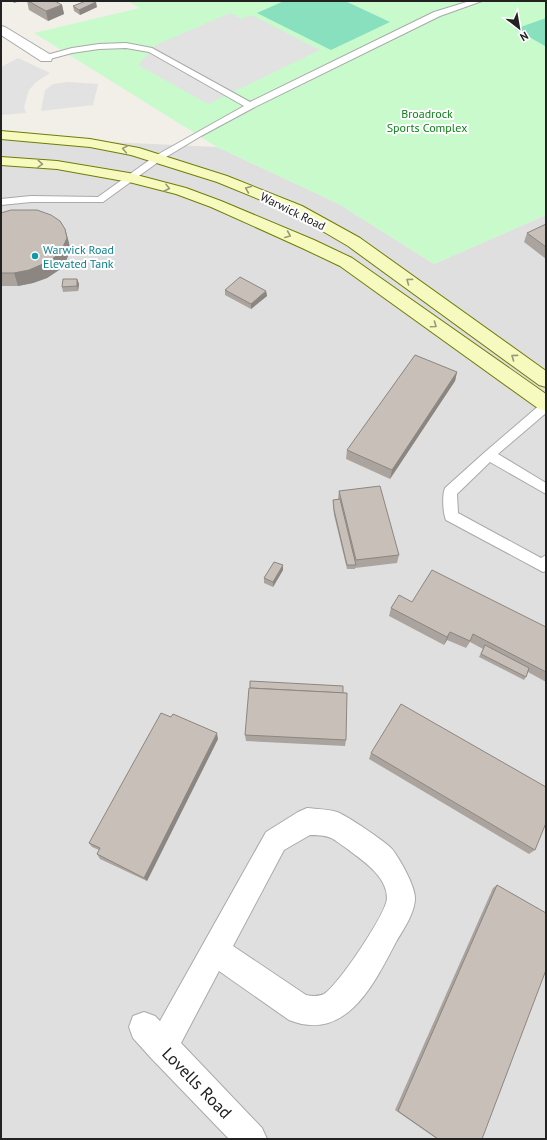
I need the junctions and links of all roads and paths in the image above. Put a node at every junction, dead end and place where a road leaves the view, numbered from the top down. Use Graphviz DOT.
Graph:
graph roads {
  1 [pos="478,1"];
  2 [pos="1,30"];
  3 [pos="46,58"];
  4 [pos="250,106"];
  5 [pos="1,135"];
  6 [pos="158,158"];
  7 [pos="1,161"];
  8 [pos="129,178"];
  9 [pos="1,202"];
  10 [pos="546,380"];
  11 [pos="546,405"];
  12 [pos="489,455"];
  13 [pos="546,489"];
  14 [pos="546,561"];
  15 [pos="215,951"];
  16 [pos="251,1139"];
  1 -- 4 [label="lane"];
  2 -- 3 [label="street"];
  3 -- 4 [label="lane"];
  4 -- 6 [label="lane"];
  6 -- 5 [label="main road, Warwick Road, one-way"];
  6 -- 8 [label="lane"];
  10 -- 6 [label="main road, Warwick Road, one-way"];
  7 -- 8 [label="main road, Warwick Road, one-way"];
  8 -- 9 [label="lane"];
  8 -- 11 [label="main road, Warwick Road, one-way"];
  11 -- 12 [label="lane"];
  12 -- 13 [label="lane"];
  12 -- 14 [label="lane"];
  15 -- 15 [label="street"];
  15 -- 16 [label="street, Lovells Road"];
}
